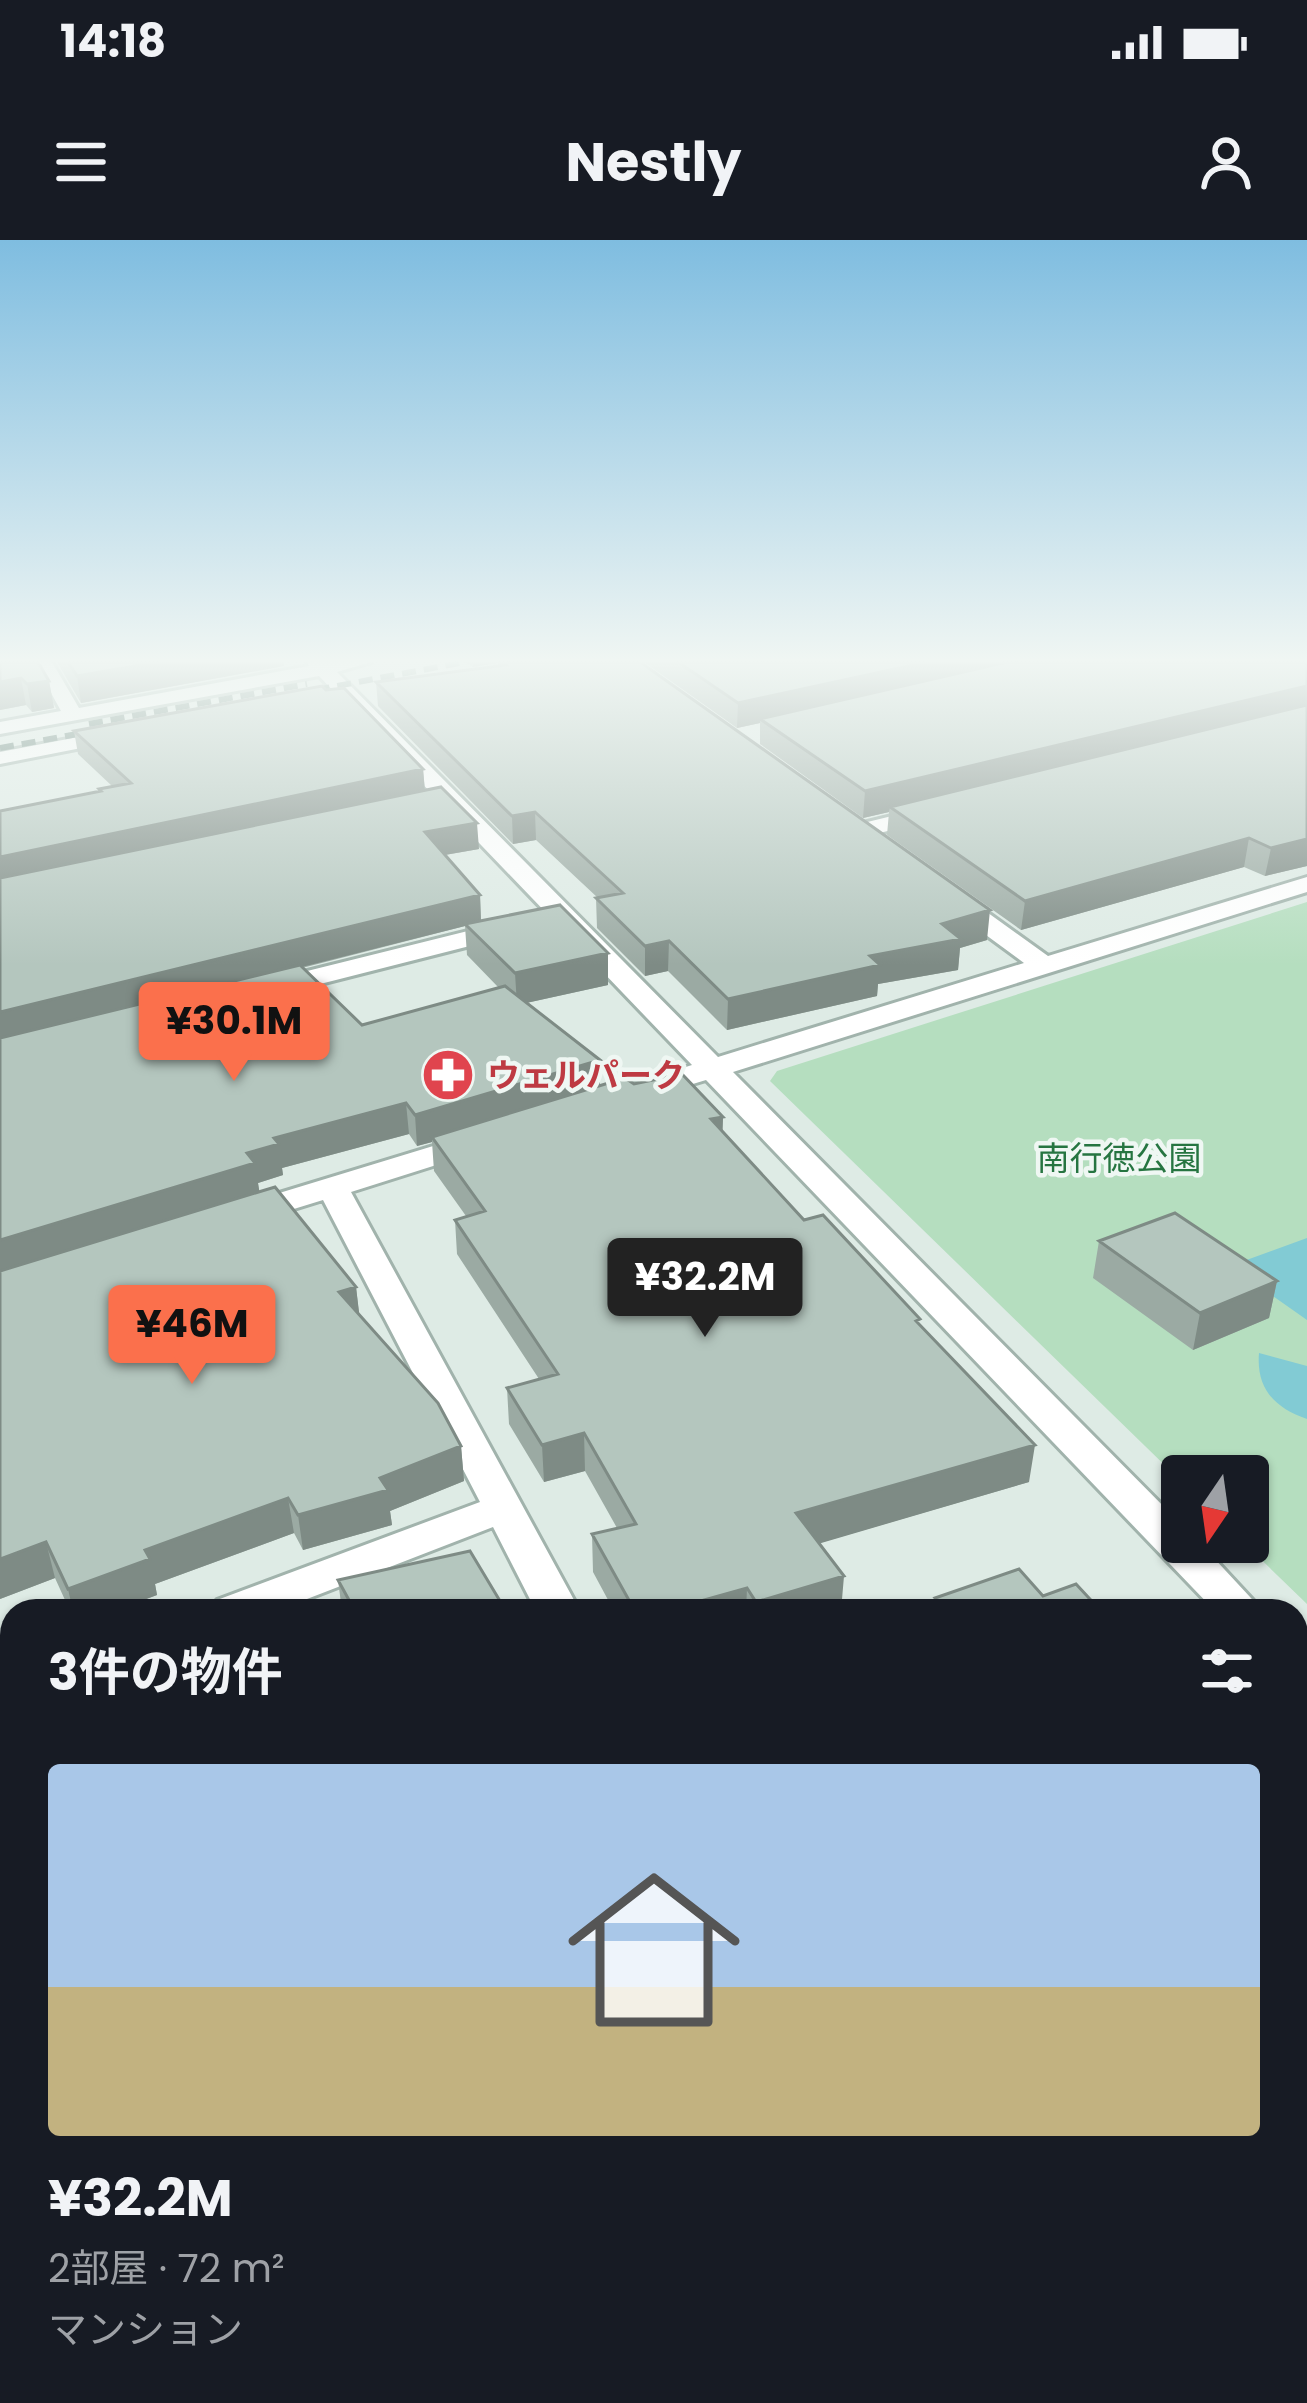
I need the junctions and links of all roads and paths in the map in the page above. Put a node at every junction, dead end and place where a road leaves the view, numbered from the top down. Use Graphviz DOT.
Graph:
graph roads {
  1 [pos="403,763"];
  2 [pos="971,803"];
  3 [pos="859,832"];
  4 [pos="1307,884"];
  5 [pos="933,885"];
  6 [pos="562,916"];
  7 [pos="1044,964"];
  8 [pos="232,998"];
  9 [pos="710,1069"];
  10 [pos="613,1099"];
  11 [pos="505,1133"];
  12 [pos="332,1187"];
  13 [pos="200,1228"];
  14 [pos="502,1509"];
  15 [pos="264,1599"];
  16 [pos="551,1599"];
  17 [pos="1229,1599"];
  1 -- 6 [label="street"];
  2 -- 3 [label="street"];
  4 -- 7 [label="street"];
  5 -- 7 [label="street"];
  6 -- 8 [label="street"];
  6 -- 9 [label="street"];
  7 -- 9 [label="street"];
  9 -- 10 [label="street"];
  9 -- 17 [label="street"];
  11 -- 12 [label="street"];
  12 -- 13 [label="street"];
  12 -- 14 [label="street"];
  14 -- 15 [label="street"];
  14 -- 16 [label="street"];
}
